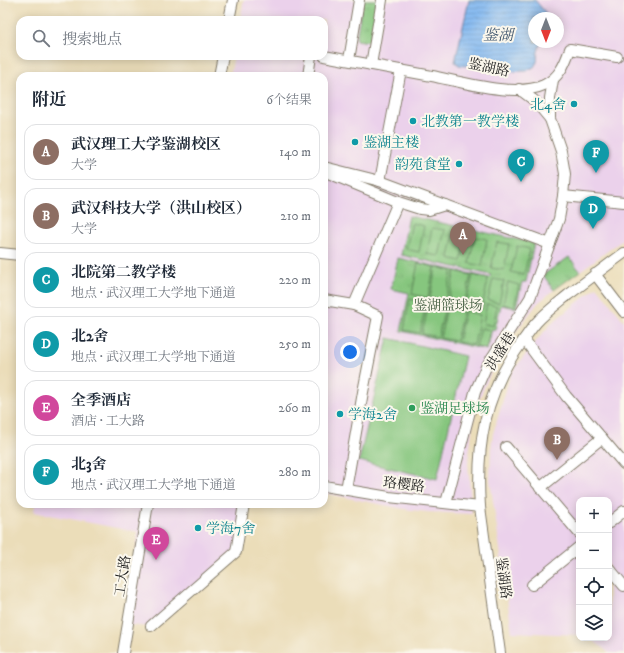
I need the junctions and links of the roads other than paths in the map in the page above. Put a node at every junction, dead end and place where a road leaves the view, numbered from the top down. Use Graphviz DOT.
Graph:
graph roads {
  1 [pos="233,0"];
  2 [pos="360,0"];
  3 [pos="382,0"];
  4 [pos="230,16"];
  5 [pos="328,51"];
  6 [pos="328,56"];
  7 [pos="349,58"];
  8 [pos="617,58"];
  9 [pos="222,60"];
  10 [pos="310,60"];
  11 [pos="372,62"];
  12 [pos="401,70"];
  13 [pos="220,72"];
  14 [pos="309,72"];
  15 [pos="553,80"];
  16 [pos="521,90"];
  17 [pos="550,119"];
  18 [pos="328,168"];
  19 [pos="328,174"];
  20 [pos="380,181"];
  21 [pos="563,196"];
  22 [pos="398,202"];
  23 [pos="624,202"];
  24 [pos="444,205"];
  25 [pos="550,244"];
  26 [pos="0,253"];
  27 [pos="624,253"];
  28 [pos="16,255"];
  29 [pos="595,274"];
  30 [pos="328,301"];
  31 [pos="354,306"];
  32 [pos="624,312"];
  33 [pos="524,339"];
  34 [pos="602,438"];
  35 [pos="506,447"];
  36 [pos="624,464"];
  37 [pos="328,487"];
  38 [pos="540,488"];
  39 [pos="346,490"];
  40 [pos="446,503"];
  41 [pos="480,507"];
  42 [pos="147,508"];
  43 [pos="243,508"];
  44 [pos="624,511"];
  45 [pos="612,521"];
  46 [pos="576,530"];
  47 [pos="576,549"];
  48 [pos="610,569"];
  49 [pos="532,585"];
  50 [pos="624,586"];
  51 [pos="151,626"];
  52 [pos="123,653"];
  53 [pos="500,653"];
  1 -- 4 [label="street"];
  2 -- 7 [label="street"];
  3 -- 11 [label="street"];
  5 -- 7 [label="street, 鉴湖路"];
  6 -- 7 [label="street, 鉴湖路"];
  7 -- 11 [label="street, 鉴湖路"];
  8 -- 15 [label="street"];
  9 -- 13 [label="street"];
  10 -- 14 [label="street"];
  11 -- 12 [label="street, 鉴湖路"];
  11 -- 16 [label="street, 鉴湖路"];
  12 -- 16 [label="street, 鉴湖路"];
  12 -- 20 [label="street"];
  15 -- 16 [label="street"];
  15 -- 17 [label="street"];
  16 -- 17 [label="street"];
  17 -- 21 [label="street"];
  18 -- 20 [label="street"];
  19 -- 22 [label="street"];
  20 -- 24 [label="street"];
  21 -- 23 [label="street"];
  21 -- 25 [label="street"];
  22 -- 24 [label="street"];
  22 -- 31 [label="street"];
  24 -- 25 [label="street"];
  25 -- 40 [label="street"];
  26 -- 28 [label="street"];
  27 -- 29 [label="street, 洪盛巷"];
  29 -- 32 [label="street"];
  29 -- 33 [label="street, 洪盛巷"];
  30 -- 31 [label="street"];
  31 -- 39 [label="street"];
  33 -- 34 [label="street"];
  33 -- 41 [label="street, 洪盛巷"];
  34 -- 36 [label="street"];
  34 -- 38 [label="street"];
  35 -- 38 [label="street"];
  37 -- 39 [label="street, 珞樱路"];
  38 -- 46 [label="street"];
  39 -- 40 [label="street, 珞樱路"];
  40 -- 41 [label="street, 珞樱路"];
  41 -- 53 [label="street, 鉴湖路"];
  42 -- 52 [label="street, 工大路"];
  43 -- 51 [label="street"];
  44 -- 45 [label="street"];
  47 -- 49 [label="street"];
  48 -- 50 [label="street"];
}
